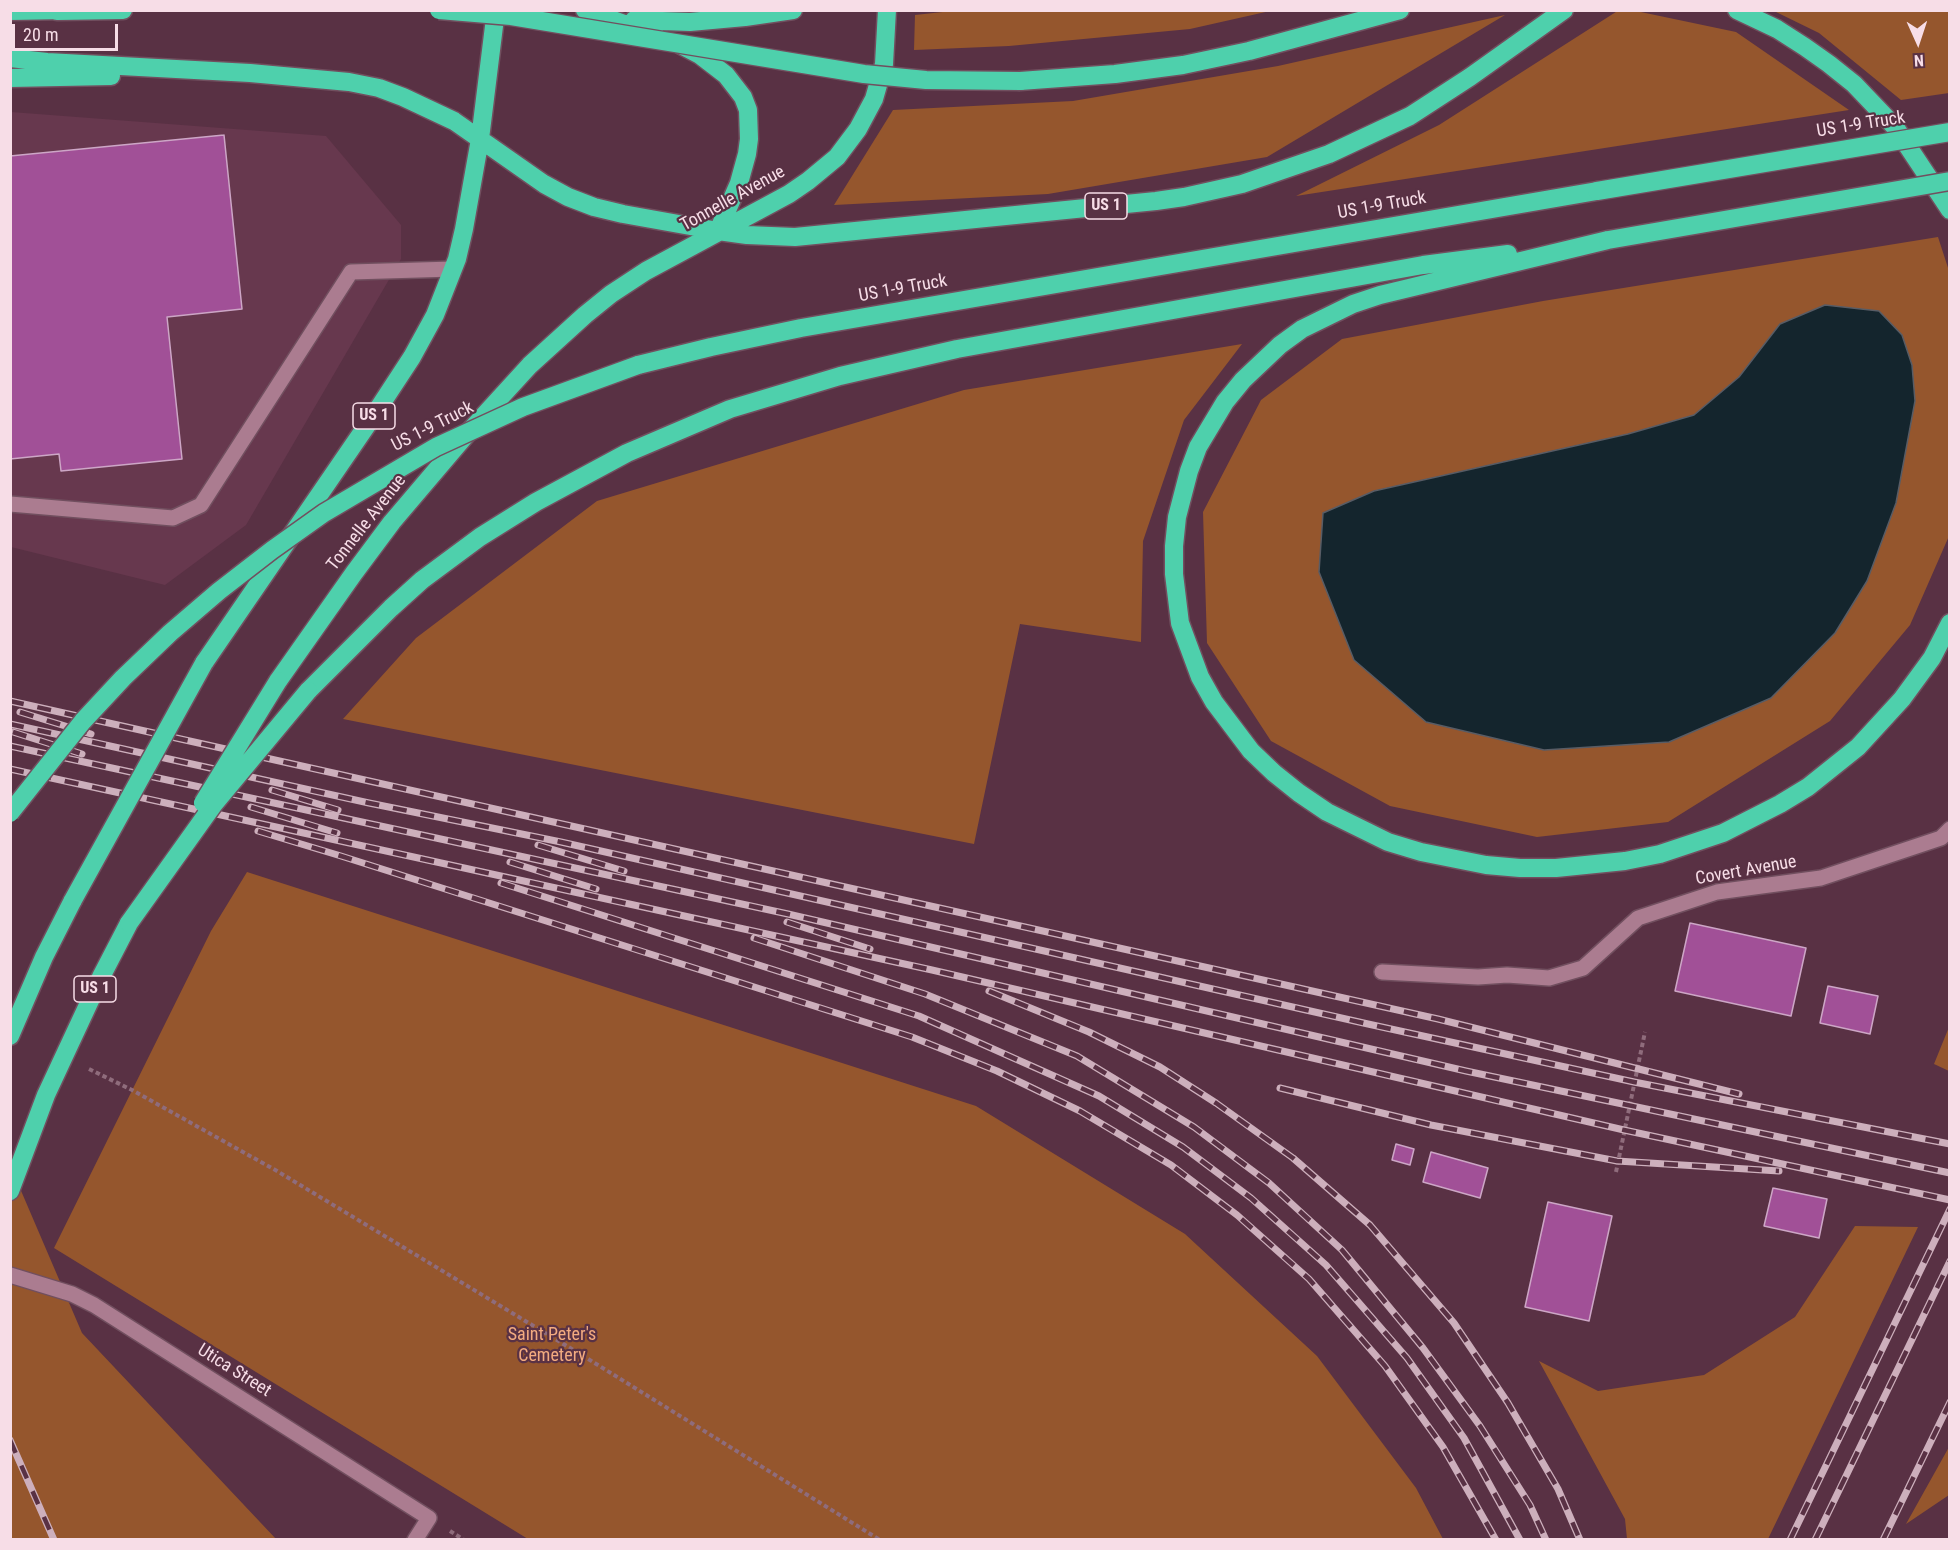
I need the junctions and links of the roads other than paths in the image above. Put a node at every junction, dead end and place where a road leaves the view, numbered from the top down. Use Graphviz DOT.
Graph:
graph roads {
  1 [pos="67,10"];
  2 [pos="123,10"];
  3 [pos="439,10"];
  4 [pos="496,10"];
  5 [pos="793,10"];
  6 [pos="887,10"];
  7 [pos="1400,10"];
  8 [pos="1564,10"];
  9 [pos="1737,10"];
  10 [pos="10,11"];
  11 [pos="57,11"];
  12 [pos="590,12"];
  13 [pos="10,58"];
  14 [pos="250,73"];
  15 [pos="10,78"];
  16 [pos="1950,132"];
  17 [pos="480,139"];
  18 [pos="1950,181"];
  19 [pos="1950,210"];
  20 [pos="718,231"];
  21 [pos="1608,240"];
  22 [pos="453,269"];
  23 [pos="10,504"];
  24 [pos="1950,623"];
  25 [pos="1950,633"];
  26 [pos="1932,658"];
  27 [pos="10,813"];
  28 [pos="1950,829"];
  29 [pos="129,922"];
  30 [pos="1382,972"];
  31 [pos="10,1036"];
  32 [pos="10,1191"];
  33 [pos="10,1275"];
  34 [pos="415,1539"];
  1 -- 11 [label="highway"];
  2 -- 11 [label="highway"];
  3 -- 7 [label="highway, bridge"];
  4 -- 17 [label="highway, US 1"];
  5 -- 12 [label="highway"];
  6 -- 20 [label="highway, Tonnelle Avenue"];
  8 -- 20 [label="highway, US 1"];
  9 -- 19 [label="highway"];
  10 -- 11 [label="highway"];
  12 -- 20 [label="highway"];
  13 -- 14 [label="highway"];
  14 -- 15 [label="highway"];
  14 -- 17 [label="highway"];
  16 -- 27 [label="highway, US 1-9 Truck, bridge"];
  17 -- 20 [label="highway"];
  17 -- 22 [label="highway, US 1"];
  18 -- 21 [label="highway, bridge"];
  20 -- 29 [label="highway, Tonnelle Avenue / US 1, bridge"];
  21 -- 26 [label="highway"];
  21 -- 29 [label="highway, bridge"];
  22 -- 23 [label="street"];
  22 -- 31 [label="highway, US 1, bridge"];
  24 -- 26 [label="highway"];
  25 -- 26 [label="highway"];
  28 -- 30 [label="street, Covert Avenue"];
  29 -- 32 [label="highway, Tonnelle Avenue / US 1"];
  33 -- 34 [label="street, Utica Street"];
}
